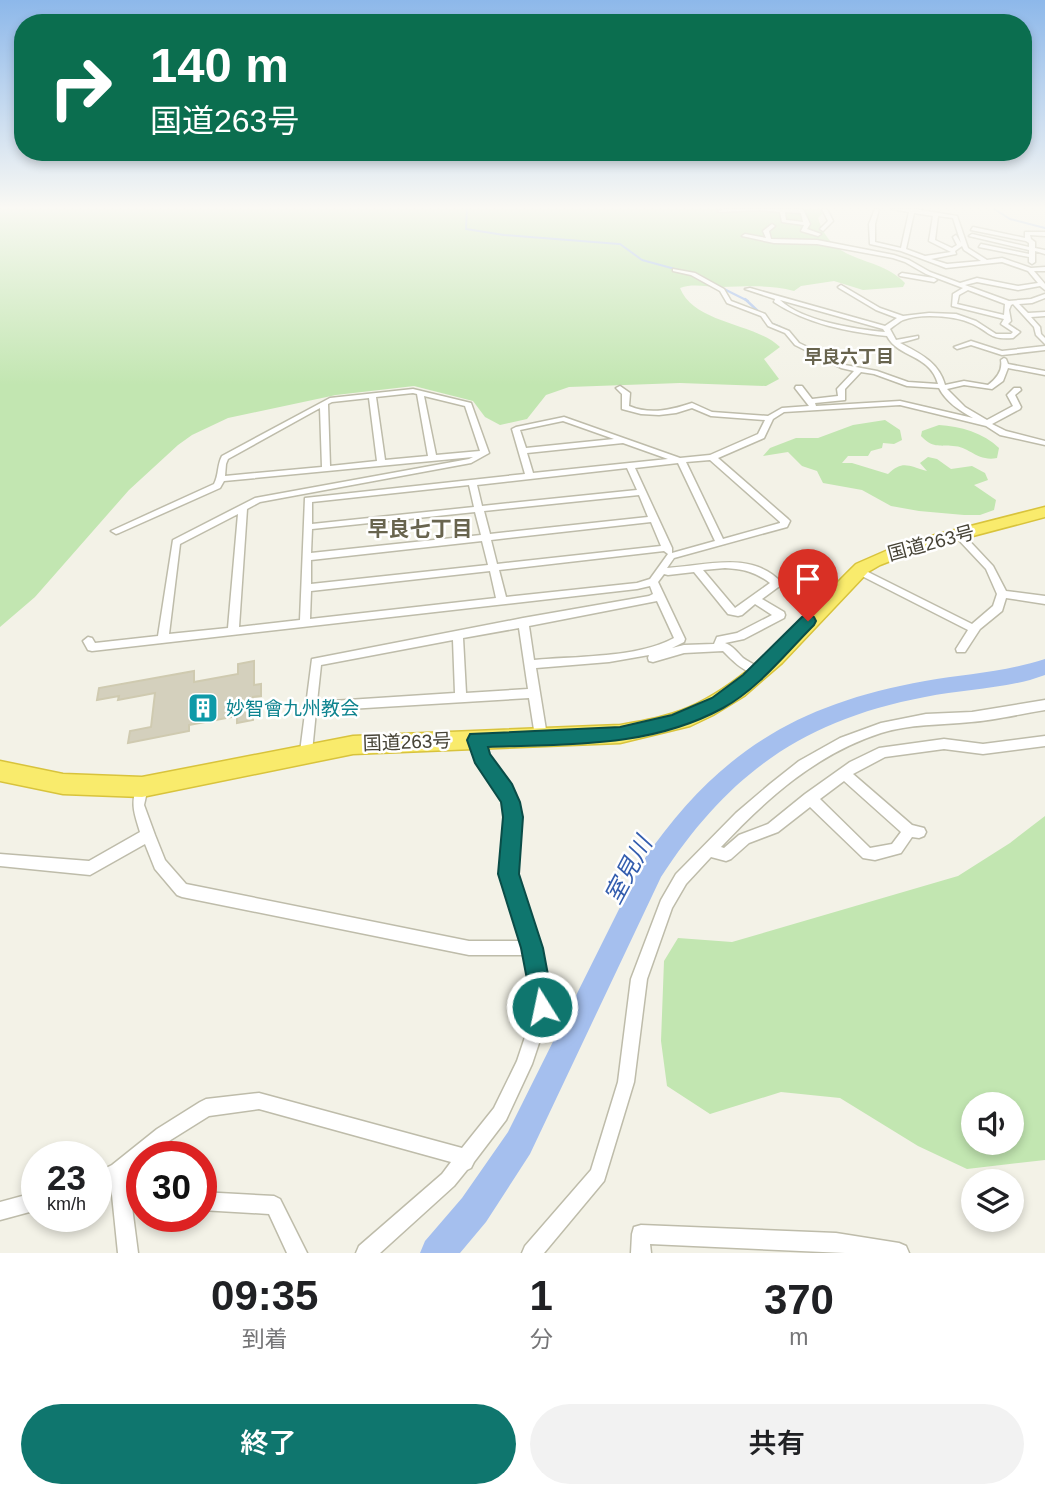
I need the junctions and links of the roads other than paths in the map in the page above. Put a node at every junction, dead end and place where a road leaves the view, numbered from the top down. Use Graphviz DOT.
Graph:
graph roads {
  1 [pos="910,267"];
  2 [pos="919,267"];
  3 [pos="1023,267"];
  4 [pos="1045,269"];
  5 [pos="675,270"];
  6 [pos="1030,270"];
  7 [pos="946,278"];
  8 [pos="958,285"];
  9 [pos="1043,286"];
  10 [pos="841,287"];
  11 [pos="967,288"];
  12 [pos="748,289"];
  13 [pos="1045,296"];
  14 [pos="1012,303"];
  15 [pos="1045,314"];
  16 [pos="1025,315"];
  17 [pos="902,318"];
  18 [pos="1008,318"];
  19 [pos="887,331"];
  20 [pos="916,337"];
  21 [pos="1045,342"];
  22 [pos="894,343"];
  23 [pos="957,347"];
  24 [pos="1045,348"];
  25 [pos="1002,353"];
  26 [pos="1005,366"];
  27 [pos="860,369"];
  28 [pos="1045,373"];
  29 [pos="942,386"];
  30 [pos="620,388"];
  31 [pos="799,388"];
  32 [pos="1017,390"];
  33 [pos="420,393"];
  34 [pos="372,396"];
  35 [pos="324,402"];
  36 [pos="812,405"];
  37 [pos="770,418"];
  38 [pos="986,424"];
  39 [pos="625,441"];
  40 [pos="1045,443"];
  41 [pos="523,452"];
  42 [pos="485,453"];
  43 [pos="712,457"];
  44 [pos="432,458"];
  45 [pos="681,461"];
  46 [pos="380,463"];
  47 [pos="631,467"];
  48 [pos="326,468"];
  49 [pos="530,476"];
  50 [pos="221,479"];
  51 [pos="472,482"];
  52 [pos="642,492"];
  53 [pos="308,496"];
  54 [pos="243,508"];
  55 [pos="479,510"];
  56 [pos="1045,512"];
  57 [pos="653,519"];
  58 [pos="308,527"];
  59 [pos="116,531"];
  60 [pos="959,535"];
  61 [pos="485,537"];
  62 [pos="722,542"];
  63 [pos="669,552"];
  64 [pos="308,557"];
  65 [pos="493,567"];
  66 [pos="697,569"];
  67 [pos="662,570"];
  68 [pos="859,571"];
  69 [pos="653,582"];
  70 [pos="307,587"];
  71 [pos="1002,594"];
  72 [pos="659,595"];
  73 [pos="754,600"];
  74 [pos="1045,600"];
  75 [pos="502,601"];
  76 [pos="305,622"];
  77 [pos="523,622"];
  78 [pos="974,629"];
  79 [pos="233,631"];
  80 [pos="458,635"];
  81 [pos="163,639"];
  82 [pos="88,641"];
  83 [pos="719,646"];
  84 [pos="961,649"];
  85 [pos="653,658"];
  86 [pos="530,664"];
  87 [pos="757,671"];
  88 [pos="534,694"];
  89 [pos="461,698"];
  90 [pos="1045,705"];
  91 [pos="311,707"];
  92 [pos="541,736"];
  93 [pos="476,740"];
  94 [pos="1045,741"];
  95 [pos="306,752"];
  96 [pos="0,771"];
  97 [pos="844,773"];
  98 [pos="142,787"];
  99 [pos="810,798"];
  100 [pos="148,835"];
  101 [pos="711,851"];
  102 [pos="0,860"];
  103 [pos="532,948"];
  104 [pos="465,1162"];
  105 [pos="118,1171"];
  106 [pos="112,1174"];
  107 [pos="126,1174"];
  108 [pos="217,1202"];
  109 [pos="21,1205"];
  110 [pos="0,1210"];
  111 [pos="128,1253"];
  112 [pos="297,1253"];
  113 [pos="366,1253"];
  114 [pos="532,1253"];
  115 [pos="641,1253"];
  116 [pos="899,1253"];
  1 -- 7 [label="street"];
  2 -- 7 [label="street"];
  3 -- 6 [label="street"];
  4 -- 6 [label="street"];
  5 -- 27 [label="street"];
  6 -- 9 [label="street"];
  7 -- 8 [label="street"];
  8 -- 9 [label="street"];
  8 -- 11 [label="street"];
  10 -- 17 [label="street"];
  11 -- 14 [label="street"];
  11 -- 18 [label="street"];
  12 -- 19 [label="street"];
  13 -- 14 [label="street"];
  14 -- 16 [label="street"];
  14 -- 18 [label="street"];
  15 -- 16 [label="street"];
  16 -- 21 [label="street"];
  17 -- 18 [label="street"];
  17 -- 19 [label="street"];
  19 -- 22 [label="street"];
  20 -- 22 [label="street"];
  22 -- 29 [label="street"];
  23 -- 25 [label="street"];
  24 -- 25 [label="street"];
  25 -- 26 [label="street"];
  26 -- 28 [label="street"];
  26 -- 29 [label="street"];
  27 -- 29 [label="street"];
  27 -- 36 [label="street"];
  29 -- 38 [label="street"];
  30 -- 37 [label="street"];
  31 -- 36 [label="street"];
  32 -- 38 [label="street"];
  33 -- 34 [label="street"];
  33 -- 42 [label="street"];
  33 -- 44 [label="street"];
  34 -- 35 [label="street"];
  34 -- 46 [label="street"];
  35 -- 48 [label="street"];
  35 -- 50 [label="street"];
  36 -- 37 [label="street"];
  36 -- 38 [label="street"];
  37 -- 43 [label="street"];
  38 -- 40 [label="street"];
  39 -- 41 [label="street"];
  39 -- 41 [label="street"];
  39 -- 45 [label="street"];
  41 -- 49 [label="street"];
  42 -- 44 [label="street"];
  42 -- 53 [label="street"];
  43 -- 45 [label="street"];
  43 -- 62 [label="street"];
  44 -- 46 [label="street"];
  45 -- 47 [label="street"];
  45 -- 62 [label="street"];
  46 -- 48 [label="street"];
  47 -- 49 [label="street"];
  47 -- 52 [label="street"];
  48 -- 50 [label="street"];
  49 -- 51 [label="street"];
  50 -- 59 [label="street"];
  51 -- 53 [label="street"];
  51 -- 55 [label="street"];
  52 -- 55 [label="street"];
  52 -- 57 [label="street"];
  53 -- 54 [label="street"];
  53 -- 58 [label="street"];
  54 -- 79 [label="street"];
  54 -- 81 [label="street"];
  55 -- 58 [label="street"];
  55 -- 61 [label="street"];
  56 -- 60 [label="highway, 国道263号"];
  57 -- 61 [label="street"];
  57 -- 63 [label="street"];
  58 -- 64 [label="street"];
  60 -- 68 [label="highway, 国道263号"];
  60 -- 71 [label="street"];
  61 -- 64 [label="street"];
  61 -- 65 [label="street"];
  62 -- 63 [label="street"];
  63 -- 65 [label="street"];
  63 -- 67 [label="street"];
  64 -- 70 [label="street"];
  65 -- 70 [label="street"];
  65 -- 75 [label="street"];
  66 -- 67 [label="street"];
  66 -- 73 [label="street"];
  66 -- 73 [label="street"];
  67 -- 69 [label="street"];
  68 -- 78 [label="street"];
  68 -- 87 [label="highway, 国道263号"];
  69 -- 72 [label="street"];
  69 -- 75 [label="street"];
  70 -- 76 [label="street"];
  71 -- 74 [label="street"];
  71 -- 78 [label="street"];
  72 -- 77 [label="street"];
  72 -- 86 [label="street"];
  73 -- 83 [label="street"];
  75 -- 76 [label="street"];
  76 -- 79 [label="street"];
  77 -- 80 [label="street"];
  77 -- 86 [label="street"];
  78 -- 84 [label="street"];
  79 -- 81 [label="street"];
  80 -- 89 [label="street"];
  80 -- 91 [label="street"];
  81 -- 82 [label="street"];
  83 -- 85 [label="street"];
  83 -- 87 [label="street"];
  86 -- 88 [label="street"];
  87 -- 92 [label="highway, 国道263号"];
  88 -- 89 [label="street"];
  88 -- 92 [label="street"];
  89 -- 91 [label="street"];
  90 -- 101 [label="street"];
  91 -- 95 [label="street"];
  92 -- 93 [label="highway, 国道263号"];
  93 -- 95 [label="highway, 国道263号"];
  93 -- 103 [label="street"];
  94 -- 97 [label="street"];
  95 -- 98 [label="highway, 国道263号"];
  96 -- 98 [label="highway, 国道263号"];
  97 -- 99 [label="street"];
  97 -- 99 [label="street"];
  98 -- 100 [label="street"];
  99 -- 101 [label="street"];
  100 -- 102 [label="street"];
  100 -- 103 [label="street"];
  101 -- 114 [label="street"];
  103 -- 104 [label="street"];
  104 -- 105 [label="street"];
  104 -- 113 [label="street"];
  105 -- 106 [label="street"];
  105 -- 107 [label="street"];
  105 -- 111 [label="street"];
  108 -- 112 [label="street"];
  109 -- 110 [label="street"];
  115 -- 116 [label="street"];
}
